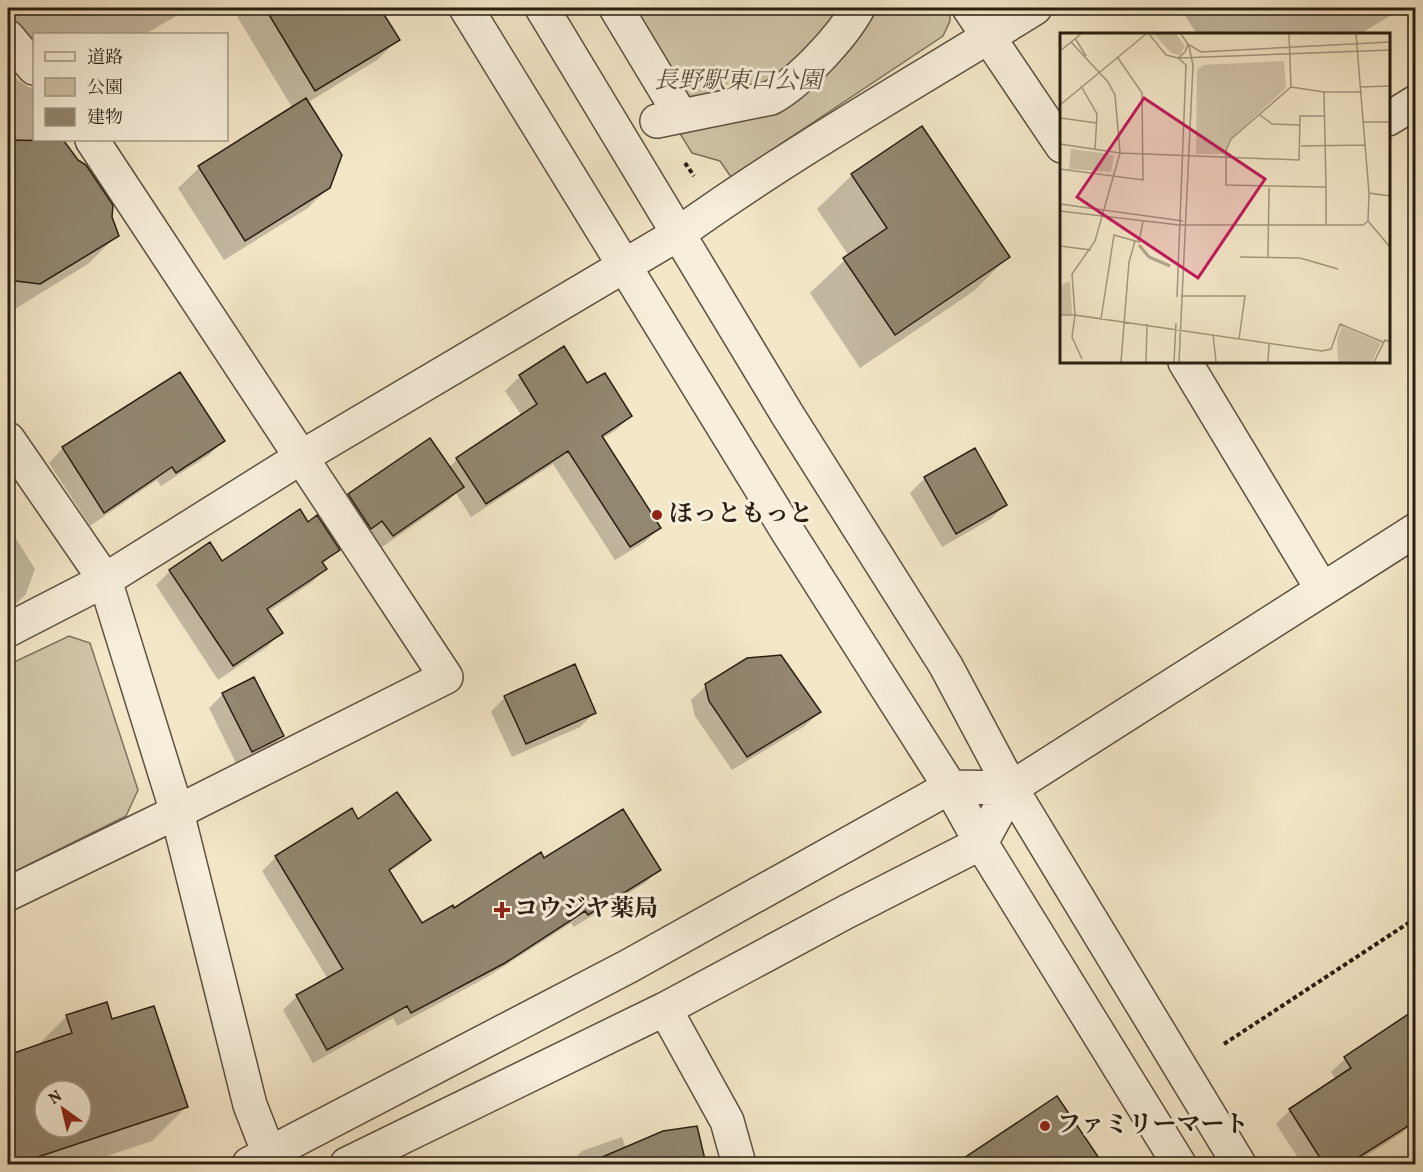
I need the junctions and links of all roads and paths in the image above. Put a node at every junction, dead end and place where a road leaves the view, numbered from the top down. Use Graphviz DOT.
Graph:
graph roads {
  1 [pos="466,8"];
  2 [pos="542,8"];
  3 [pos="616,8"];
  4 [pos="858,8"];
  5 [pos="969,8"];
  6 [pos="1035,8"];
  7 [pos="990,36"];
  8 [pos="8,37"];
  9 [pos="33,67"];
  10 [pos="1416,102"];
  11 [pos="1390,118"];
  12 [pos="93,141"];
  13 [pos="1060,143"];
  14 [pos="678,234"];
  15 [pos="624,265"];
  16 [pos="1186,363"];
  17 [pos="8,439"];
  18 [pos="300,458"];
  19 [pos="1416,531"];
  20 [pos="105,580"];
  21 [pos="1322,589"];
  22 [pos="8,630"];
  23 [pos="950,787"];
  24 [pos="1011,788"];
  25 [pos="177,812"];
  26 [pos="981,843"];
  27 [pos="8,894"];
  28 [pos="1416,918"];
  29 [pos="666,1009"];
  30 [pos="1224,1044"];
  31 [pos="264,1161"];
  32 [pos="347,1164"];
  33 [pos="739,1164"];
  34 [pos="1179,1164"];
  35 [pos="1239,1164"];
  1 -- 15 [label="street"];
  2 -- 14 [label="street"];
  3 -- 4 [label="street"];
  5 -- 7 [label="street"];
  6 -- 7 [label="street"];
  7 -- 13 [label="street"];
  7 -- 14 [label="street"];
  8 -- 9 [label="street"];
  10 -- 11 [label="street"];
  12 -- 18 [label="street"];
  14 -- 15 [label="street"];
  14 -- 24 [label="street"];
  15 -- 18 [label="street"];
  15 -- 23 [label="street"];
  16 -- 21 [label="street"];
  17 -- 20 [label="street"];
  18 -- 20 [label="street"];
  18 -- 25 [label="street"];
  19 -- 21 [label="street"];
  20 -- 22 [label="street"];
  20 -- 25 [label="street"];
  21 -- 24 [label="street"];
  23 -- 24 [label="street"];
  23 -- 26 [label="street"];
  23 -- 31 [label="street"];
  24 -- 26 [label="street"];
  24 -- 35 [label="street"];
  25 -- 27 [label="street"];
  25 -- 31 [label="street"];
  26 -- 29 [label="street"];
  26 -- 34 [label="street"];
  28 -- 30 [label="path"];
  29 -- 32 [label="street"];
  29 -- 33 [label="street"];
}
